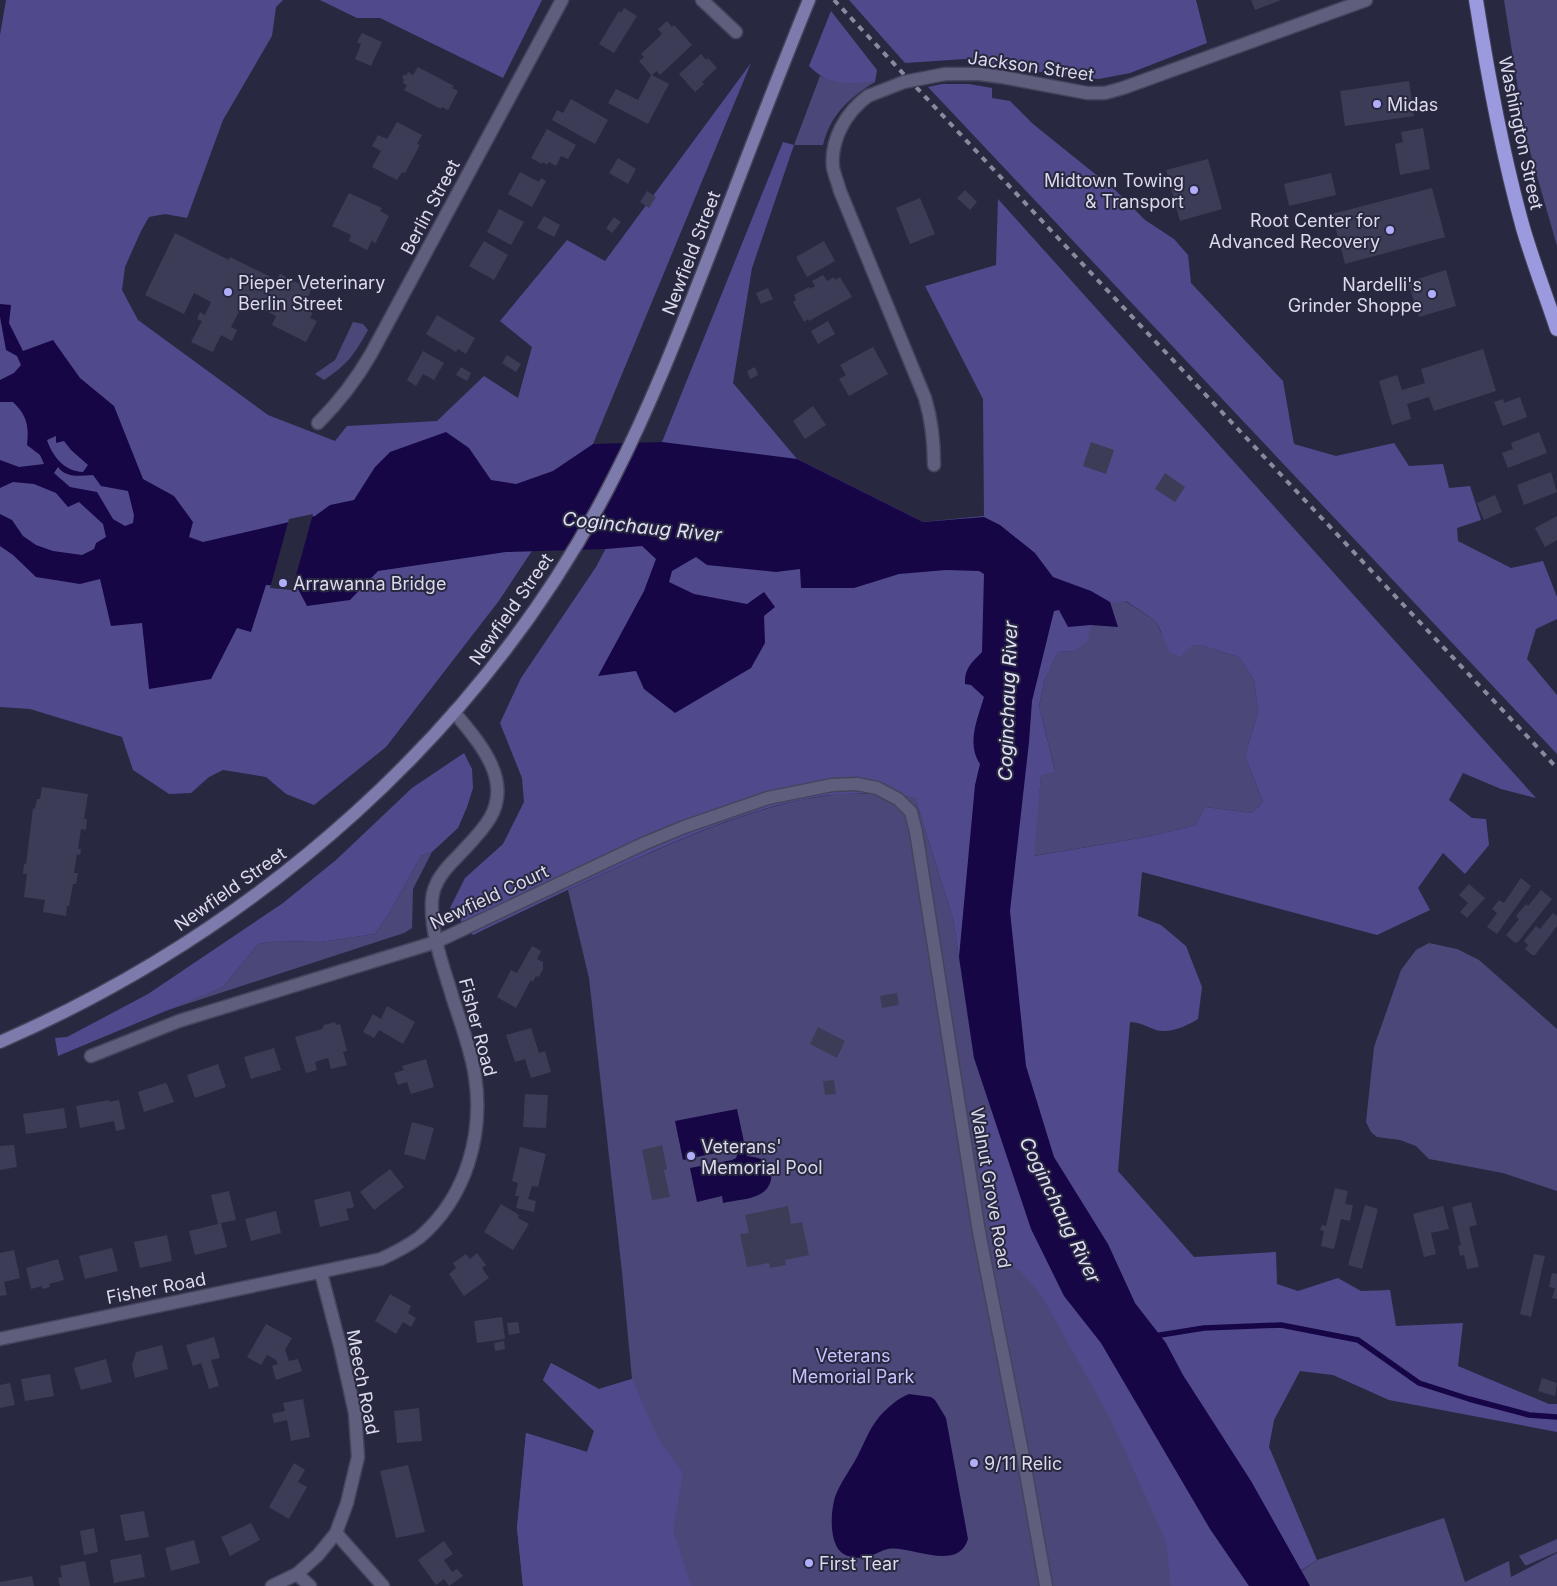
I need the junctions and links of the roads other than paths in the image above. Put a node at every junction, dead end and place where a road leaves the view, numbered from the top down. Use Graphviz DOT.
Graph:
graph roads {
  1 [pos="562,0"];
  2 [pos="702,0"];
  3 [pos="809,0"];
  4 [pos="1366,0"];
  5 [pos="1476,0"];
  6 [pos="736,32"];
  7 [pos="1557,329"];
  8 [pos="318,423"];
  9 [pos="934,465"];
  10 [pos="454,712"];
  11 [pos="898,799"];
  12 [pos="436,942"];
  13 [pos="0,1042"];
  14 [pos="91,1056"];
  15 [pos="321,1273"];
  16 [pos="0,1339"];
  17 [pos="336,1533"];
  18 [pos="297,1574"];
  19 [pos="272,1586"];
  20 [pos="310,1586"];
  21 [pos="383,1586"];
  22 [pos="1046,1586"];
  1 -- 8 [label="street, Berlin Street"];
  2 -- 6 [label="street"];
  3 -- 10 [label="main road, Newfield Street"];
  4 -- 9 [label="street, Jackson Street, bridge"];
  5 -- 7 [label="highway, Washington Street"];
  10 -- 12 [label="street, Fisher Road"];
  10 -- 13 [label="main road, Newfield Street"];
  11 -- 12 [label="street, Newfield Court"];
  11 -- 22 [label="street, Walnut Grove Road"];
  12 -- 14 [label="street, Newfield Court"];
  12 -- 15 [label="street, Fisher Road"];
  15 -- 16 [label="street, Fisher Road"];
  15 -- 17 [label="street, Meech Road"];
  17 -- 18 [label="street, Meech Road"];
  17 -- 21 [label="street"];
  18 -- 19 [label="street, Meech Road"];
  18 -- 20 [label="street"];
}
